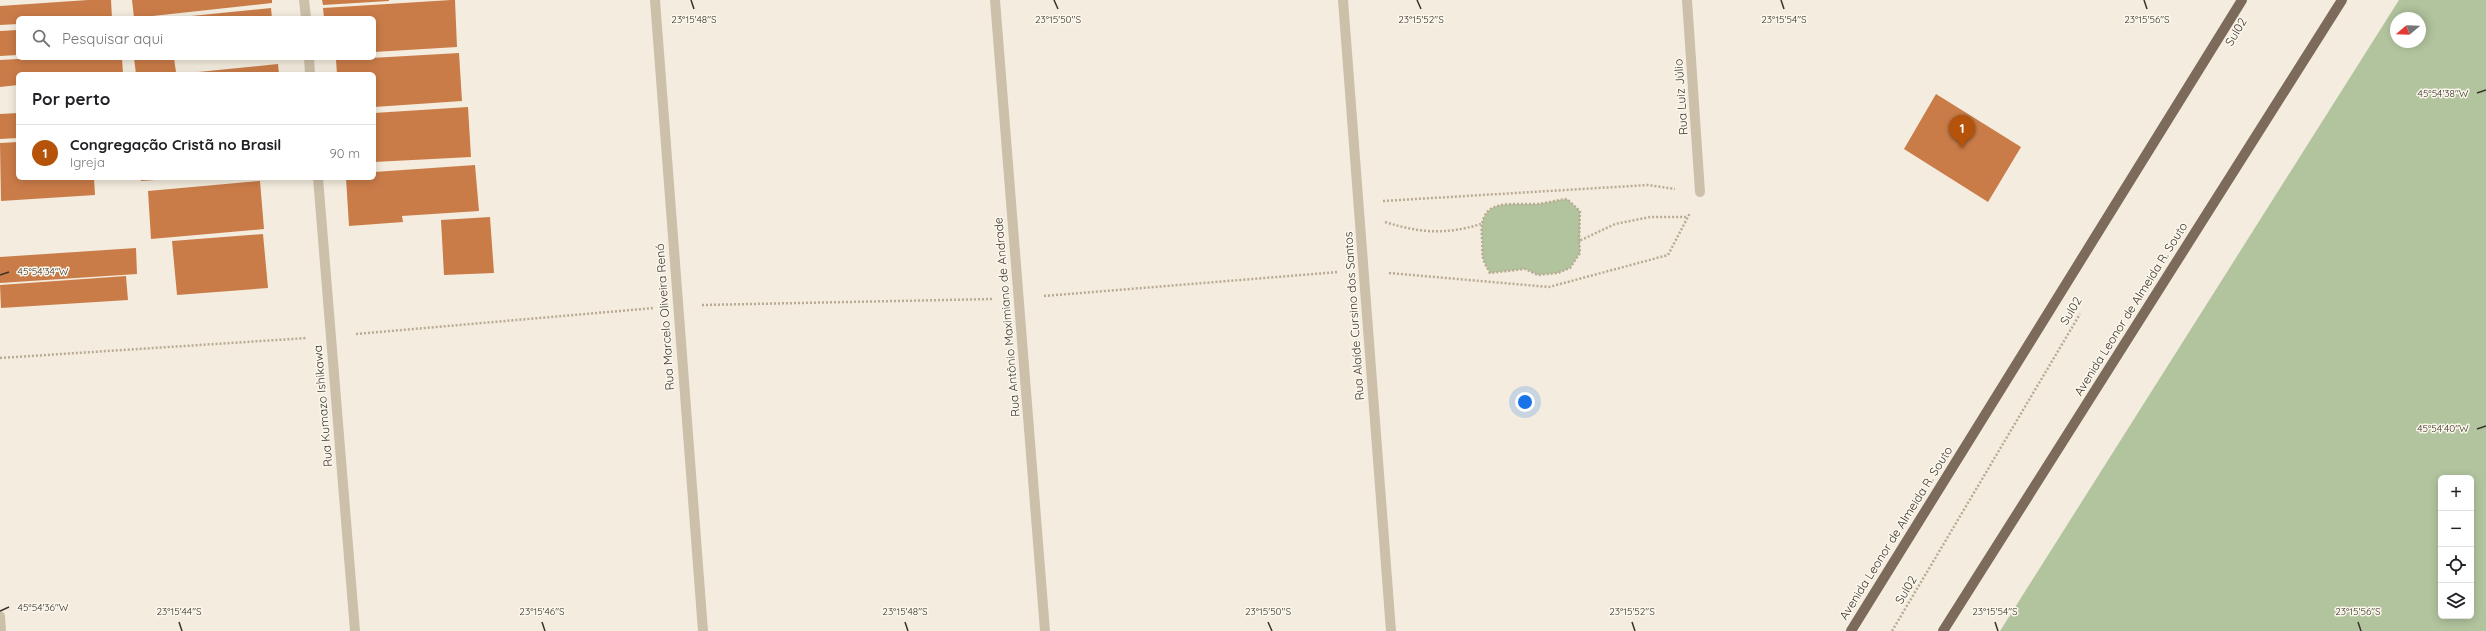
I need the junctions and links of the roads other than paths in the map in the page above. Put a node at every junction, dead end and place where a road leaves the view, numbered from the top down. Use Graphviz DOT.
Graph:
graph roads {
  1 [pos="304,0"];
  2 [pos="655,0"];
  3 [pos="995,0"];
  4 [pos="1343,0"];
  5 [pos="1688,0"];
  6 [pos="2242,0"];
  7 [pos="2342,0"];
  8 [pos="306,16"];
  9 [pos="309,60"];
  10 [pos="310,72"];
  11 [pos="318,180"];
  12 [pos="1700,192"];
  13 [pos="0,616"];
  14 [pos="1,631"];
  15 [pos="355,631"];
  16 [pos="703,631"];
  17 [pos="1045,631"];
  18 [pos="1390,631"];
  19 [pos="1851,631"];
  20 [pos="1943,631"];
  1 -- 8 [label="street"];
  2 -- 16 [label="street, Rua Marcelo Oliveira Renó"];
  3 -- 17 [label="street, Rua Antônio Maximiano de Andrade"];
  4 -- 18 [label="street, Rua Alaíde Cursino dos Santos"];
  5 -- 12 [label="street, Rua Luiz Júlio"];
  6 -- 19 [label="main road, Avenida Leonor de Almeida R. Souto"];
  7 -- 20 [label="main road, Avenida Leonor de Almeida R. Souto"];
  9 -- 10 [label="street"];
  11 -- 15 [label="street, Rua Kumazo Ishikawa"];
  13 -- 14 [label="street"];
}
